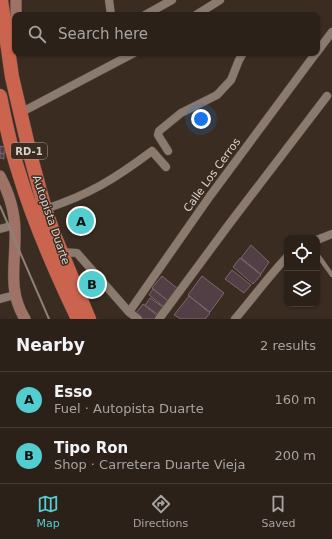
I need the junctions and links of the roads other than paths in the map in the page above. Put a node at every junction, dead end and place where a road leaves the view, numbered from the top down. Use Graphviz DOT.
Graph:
graph roads {
  1 [pos="1,0"];
  2 [pos="16,0"];
  3 [pos="109,0"];
  4 [pos="172,0"];
  5 [pos="220,0"];
  6 [pos="16,12"];
  7 [pos="111,12"];
  8 [pos="151,12"];
  9 [pos="201,12"];
  10 [pos="12,30"];
  11 [pos="332,32"];
  12 [pos="8,44"];
  13 [pos="320,49"];
  14 [pos="241,56"];
  15 [pos="315,56"];
  16 [pos="120,57"];
  17 [pos="0,96"];
  18 [pos="327,96"];
  19 [pos="20,113"];
  20 [pos="3,125"];
  21 [pos="162,142"];
  22 [pos="152,151"];
  23 [pos="168,151"];
  24 [pos="166,167"];
  25 [pos="0,176"];
  26 [pos="46,209"];
  27 [pos="15,225"];
  28 [pos="0,229"];
  29 [pos="332,234"];
  30 [pos="320,239"];
  31 [pos="61,252"];
  32 [pos="320,258"];
  33 [pos="284,261"];
  34 [pos="332,276"];
  35 [pos="16,295"];
  36 [pos="0,299"];
  37 [pos="128,312"];
  38 [pos="24,319"];
  39 [pos="78,319"];
  40 [pos="89,319"];
  41 [pos="138,319"];
  42 [pos="159,319"];
  43 [pos="235,319"];
  1 -- 12 [label="highway, Autopista Duarte / RD-1"];
  2 -- 6 [label="street"];
  3 -- 7 [label="street"];
  4 -- 8 [label="street"];
  5 -- 9 [label="street"];
  10 -- 12 [label="street"];
  11 -- 13 [label="street, Calle Los Cerros"];
  12 -- 19 [label="highway, Autopista Duarte / RD-1"];
  14 -- 21 [label="street"];
  15 -- 37 [label="street, Calle Los Cerros"];
  16 -- 19 [label="street"];
  17 -- 20 [label="highway, Autopista Duarte / RD-1"];
  18 -- 42 [label="street"];
  19 -- 26 [label="highway, Autopista Duarte / RD-1"];
  20 -- 39 [label="highway, Autopista Duarte / RD-1"];
  21 -- 22 [label="street"];
  21 -- 23 [label="street"];
  22 -- 24 [label="street"];
  22 -- 26 [label="street"];
  25 -- 27 [label="street"];
  26 -- 31 [label="highway, Autopista Duarte / RD-1"];
  27 -- 28 [label="street"];
  27 -- 35 [label="street"];
  29 -- 30 [label="street"];
  31 -- 37 [label="street"];
  31 -- 40 [label="highway, Autopista Duarte / RD-1"];
  32 -- 34 [label="lane"];
  33 -- 43 [label="street"];
  35 -- 36 [label="street"];
  35 -- 38 [label="street"];
  37 -- 41 [label="street"];
}
